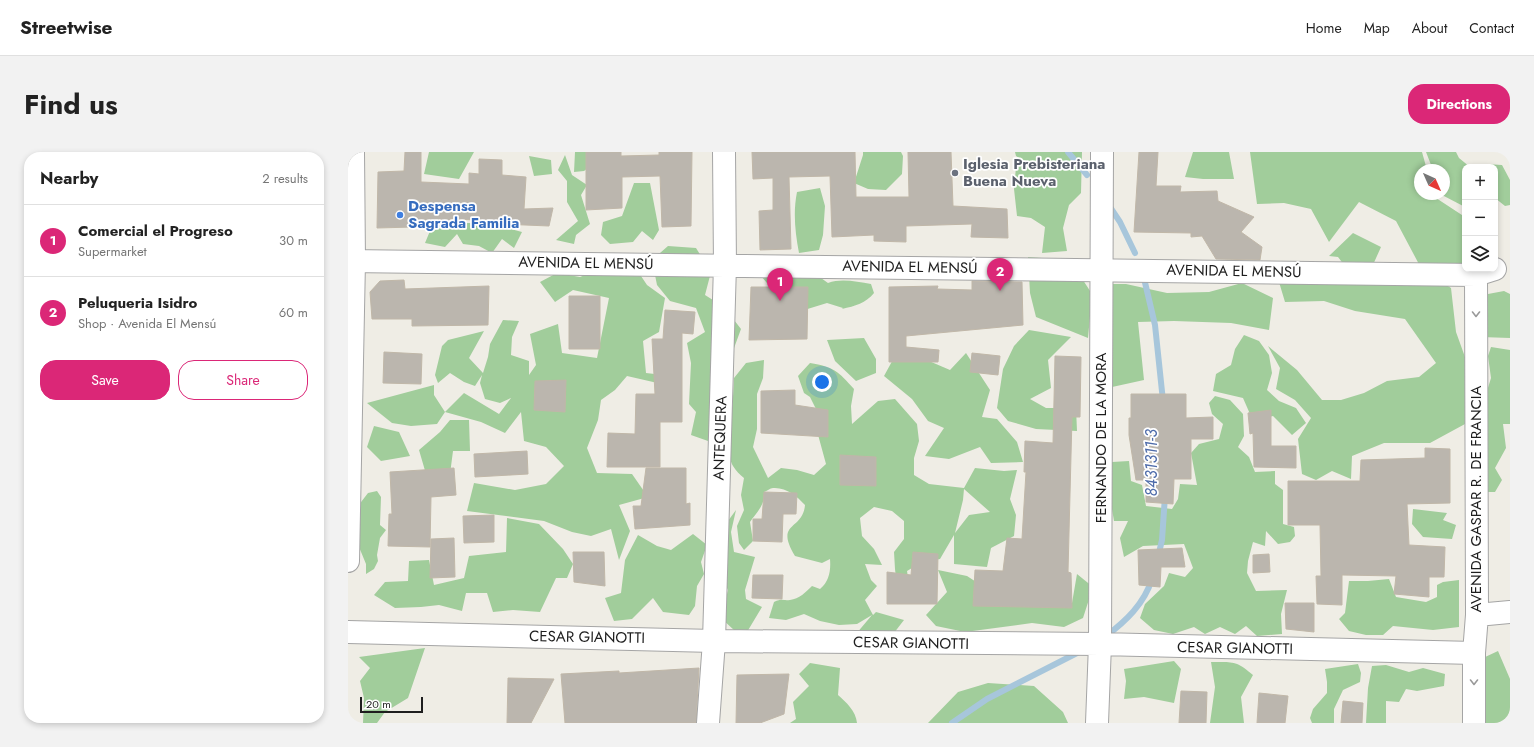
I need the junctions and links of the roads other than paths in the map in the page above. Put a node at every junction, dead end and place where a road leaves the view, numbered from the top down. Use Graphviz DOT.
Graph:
graph roads {
  1 [pos="353,152"];
  2 [pos="724,152"];
  3 [pos="1102,152"];
  4 [pos="351,261"];
  5 [pos="1510,264"];
  6 [pos="725,265"];
  7 [pos="1498,268"];
  8 [pos="1102,270"];
  9 [pos="1462,271"];
  10 [pos="1488,272"];
  11 [pos="348,561"];
  12 [pos="1510,612"];
  13 [pos="1477,615"];
  14 [pos="348,632"];
  15 [pos="714,640"];
  16 [pos="1100,644"];
  17 [pos="1474,653"];
  18 [pos="708,723"];
  19 [pos="1097,723"];
  20 [pos="1474,723"];
  1 -- 4 [label="street"];
  2 -- 6 [label="street, ANTEQUERA"];
  3 -- 8 [label="street, FERNANDO DE LA MORA"];
  4 -- 6 [label="street, AVENIDA EL MENSÚ"];
  4 -- 11 [label="street"];
  5 -- 7 [label="street, AVENIDA EL MENSÚ"];
  6 -- 8 [label="street, AVENIDA EL MENSÚ"];
  6 -- 15 [label="street, ANTEQUERA"];
  8 -- 9 [label="street, AVENIDA EL MENSÚ"];
  8 -- 16 [label="street, FERNANDO DE LA MORA"];
  10 -- 13 [label="street, AVENIDA GASPAR R. DE FRANCIA, one-way"];
  12 -- 13 [label="street"];
  13 -- 17 [label="street, AVENIDA GASPAR R. DE FRANCIA"];
  14 -- 15 [label="street, CESAR GIANOTTI"];
  15 -- 16 [label="street, CESAR GIANOTTI"];
  15 -- 18 [label="street, ANTEQUERA"];
  16 -- 17 [label="street, CESAR GIANOTTI"];
  16 -- 19 [label="street, FERNANDO DE LA MORA"];
  17 -- 20 [label="street, AVENIDA GASPAR R. DE FRANCIA, one-way"];
}
